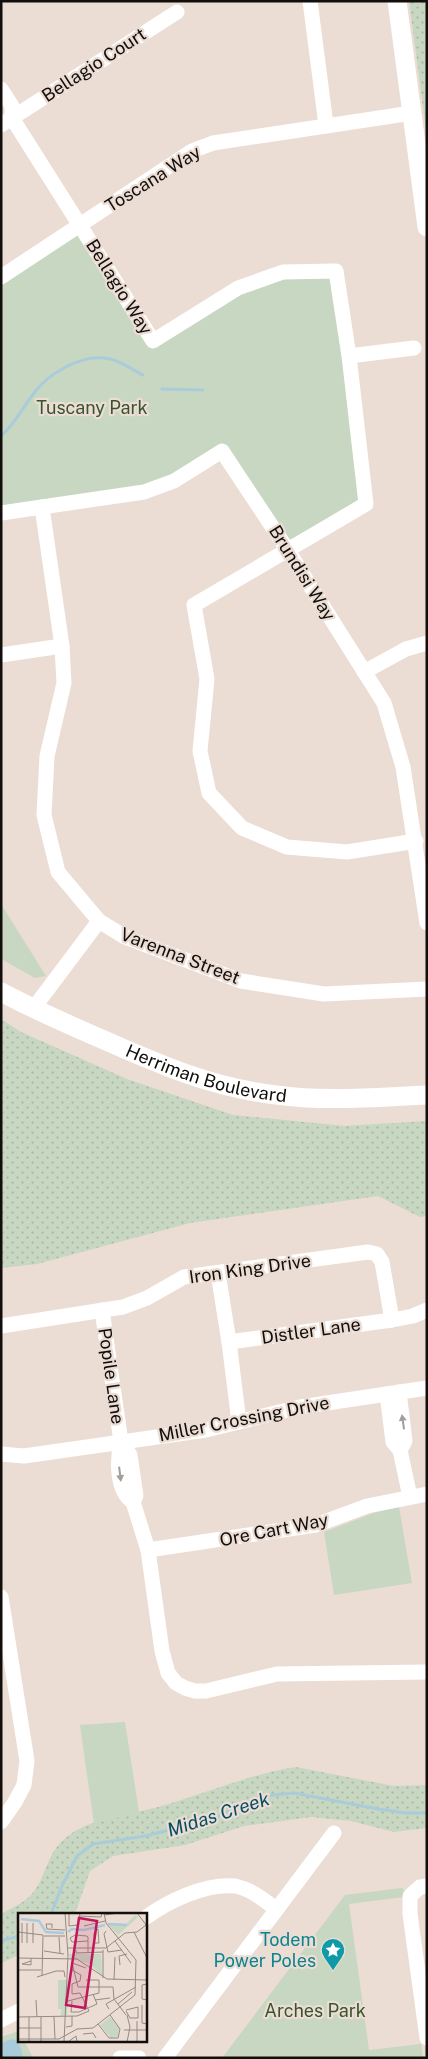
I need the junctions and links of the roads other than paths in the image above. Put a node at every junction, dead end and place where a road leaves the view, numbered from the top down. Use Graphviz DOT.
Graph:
graph roads {
  1 [pos="310,1"];
  2 [pos="397,1"];
  3 [pos="177,12"];
  4 [pos="1,89"];
  5 [pos="412,113"];
  6 [pos="5,119"];
  7 [pos="326,125"];
  8 [pos="80,225"];
  9 [pos="427,227"];
  10 [pos="1,277"];
  11 [pos="414,348"];
  12 [pos="349,356"];
  13 [pos="42,507"];
  14 [pos="1,513"];
  15 [pos="287,549"];
  16 [pos="427,643"];
  17 [pos="62,646"];
  18 [pos="1,655"];
  19 [pos="364,672"];
  20 [pos="416,841"];
  21 [pos="99,921"];
  22 [pos="427,923"];
  23 [pos="427,989"];
  24 [pos="1,992"];
  25 [pos="33,1009"];
  26 [pos="427,1095"];
  27 [pos="218,1273"];
  28 [pos="102,1310"];
  29 [pos="427,1310"];
  30 [pos="392,1320"];
  31 [pos="1,1326"];
  32 [pos="230,1342"];
  33 [pos="427,1388"];
  34 [pos="393,1393"];
  35 [pos="239,1422"];
  36 [pos="121,1442"];
  37 [pos="1,1454"];
  38 [pos="427,1494"];
  39 [pos="410,1497"];
  40 [pos="148,1550"];
  41 [pos="1,1597"];
  42 [pos="427,1672"];
  43 [pos="1,1822"];
  44 [pos="334,1833"];
  45 [pos="420,1889"];
  46 [pos="276,1909"];
  47 [pos="146,1917"];
  48 [pos="18,2012"];
  49 [pos="1,2020"];
  50 [pos="427,2038"];
  51 [pos="120,2058"];
  52 [pos="139,2058"];
  53 [pos="165,2058"];
  1 -- 7 [label="street"];
  2 -- 5 [label="main road"];
  3 -- 6 [label="street, Bellagio Court"];
  4 -- 6 [label="street, Bellagio Way"];
  5 -- 7 [label="street, Toscana Way"];
  5 -- 9 [label="main road"];
  6 -- 8 [label="street, Bellagio Way"];
  7 -- 8 [label="street, Toscana Way"];
  8 -- 10 [label="street, Toscana Way"];
  8 -- 12 [label="street, Bellagio Way"];
  11 -- 12 [label="street"];
  12 -- 15 [label="street, Bellagio Way"];
  13 -- 14 [label="street, Brundisi Way"];
  13 -- 15 [label="street, Brundisi Way"];
  13 -- 17 [label="street, Varenna Street"];
  15 -- 19 [label="street, Brundisi Way"];
  15 -- 20 [label="street"];
  16 -- 19 [label="street"];
  17 -- 18 [label="street"];
  17 -- 21 [label="street, Varenna Street"];
  19 -- 20 [label="street, Brundisi Way"];
  20 -- 22 [label="street, Brundisi Way"];
  21 -- 23 [label="street, Varenna Street"];
  21 -- 25 [label="street"];
  24 -- 25 [label="main road, Herriman Boulevard"];
  25 -- 26 [label="main road, Herriman Boulevard"];
  27 -- 28 [label="street, Iron King Drive"];
  27 -- 30 [label="street, Iron King Drive"];
  27 -- 32 [label="street"];
  28 -- 31 [label="street, Iron King Drive"];
  28 -- 36 [label="street, Popile Lane"];
  29 -- 30 [label="street, Distler Lane"];
  30 -- 32 [label="street, Distler Lane"];
  32 -- 35 [label="street"];
  33 -- 34 [label="street, Miller Crossing Drive"];
  34 -- 35 [label="street, Miller Crossing Drive"];
  34 -- 39 [label="street"];
  35 -- 36 [label="street, Miller Crossing Drive"];
  36 -- 37 [label="street, Miller Crossing Drive"];
  36 -- 40 [label="street, Popile Lane"];
  38 -- 39 [label="street, Ore Cart Way"];
  39 -- 40 [label="street, Ore Cart Way"];
  40 -- 42 [label="street, Popile Lane"];
  41 -- 43 [label="street"];
  44 -- 46 [label="street"];
  45 -- 50 [label="street"];
  46 -- 47 [label="street"];
  46 -- 53 [label="street"];
  48 -- 49 [label="street"];
  51 -- 52 [label="street"];
}
